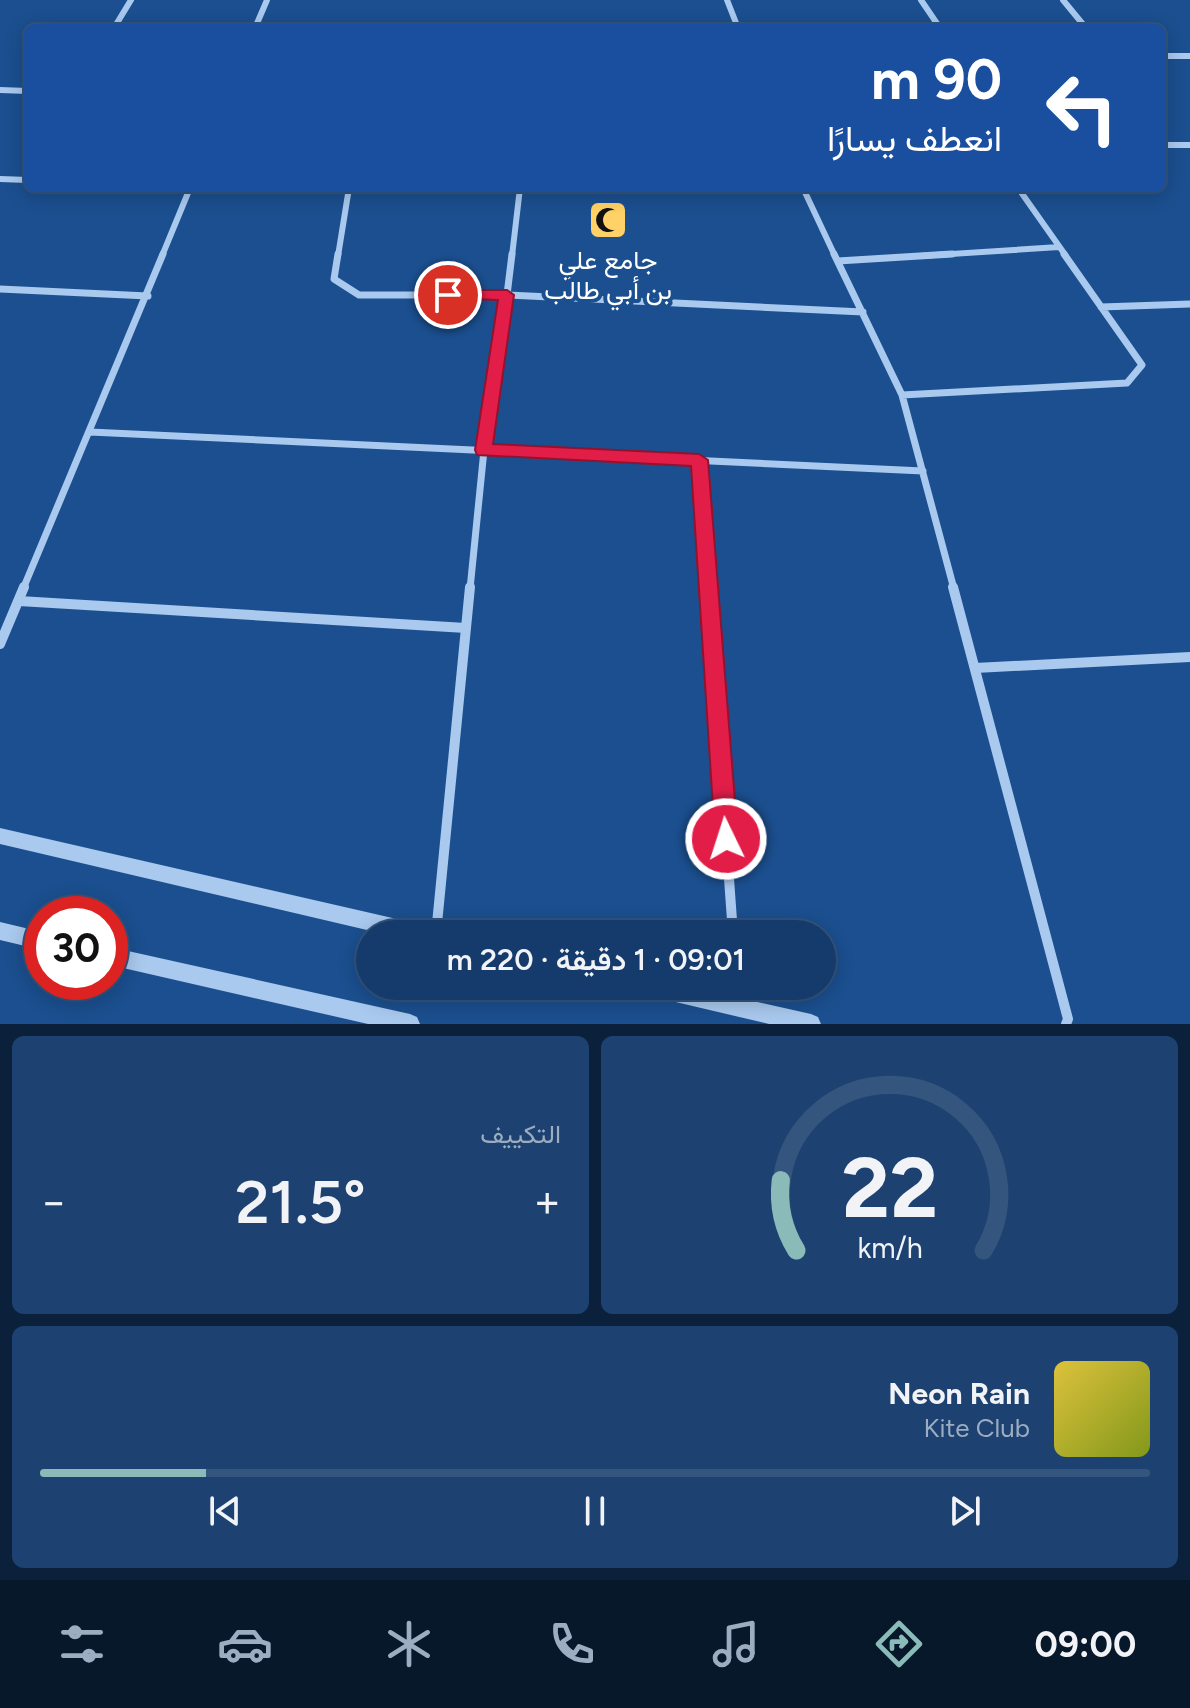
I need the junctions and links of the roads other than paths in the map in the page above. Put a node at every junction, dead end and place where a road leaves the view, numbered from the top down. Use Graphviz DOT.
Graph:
graph roads {
  1 [pos="131,0"];
  2 [pos="267,0"];
  3 [pos="727,0"];
  4 [pos="921,0"];
  5 [pos="1063,0"];
  6 [pos="116,24"];
  7 [pos="257,24"];
  8 [pos="736,24"];
  9 [pos="937,24"];
  10 [pos="1083,24"];
  11 [pos="1166,56"];
  12 [pos="1190,56"];
  13 [pos="0,90"];
  14 [pos="24,91"];
  15 [pos="1166,145"];
  16 [pos="1190,145"];
  17 [pos="0,179"];
  18 [pos="24,180"];
  19 [pos="189,192"];
  20 [pos="348,192"];
  21 [pos="520,192"];
  22 [pos="805,192"];
  23 [pos="1021,192"];
  24 [pos="1059,247"];
  25 [pos="838,261"];
  26 [pos="0,289"];
  27 [pos="507,295"];
  28 [pos="148,296"];
  29 [pos="1190,304"];
  30 [pos="1101,307"];
  31 [pos="863,312"];
  32 [pos="902,395"];
  33 [pos="90,432"];
  34 [pos="484,450"];
  35 [pos="699,460"];
  36 [pos="923,471"];
  37 [pos="19,601"];
  38 [pos="466,628"];
  39 [pos="0,644"];
  40 [pos="1190,657"];
  41 [pos="975,668"];
  42 [pos="0,836"];
  43 [pos="363,920"];
  44 [pos="437,920"];
  45 [pos="732,920"];
  46 [pos="0,931"];
  47 [pos="24,937"];
  48 [pos="128,960"];
  49 [pos="705,1000"];
  50 [pos="738,1000"];
  51 [pos="739,1008"];
  52 [pos="410,1024"];
  53 [pos="811,1024"];
  54 [pos="1066,1024"];
  1 -- 6 [label="street"];
  2 -- 7 [label="street"];
  3 -- 8 [label="street"];
  4 -- 9 [label="street"];
  5 -- 10 [label="street"];
  11 -- 12 [label="street"];
  13 -- 14 [label="street"];
  15 -- 16 [label="street"];
  17 -- 18 [label="street"];
  19 -- 28 [label="street"];
  20 -- 27 [label="street"];
  21 -- 27 [label="street"];
  22 -- 25 [label="street"];
  23 -- 24 [label="street"];
  24 -- 25 [label="street"];
  24 -- 30 [label="street"];
  25 -- 31 [label="street"];
  26 -- 28 [label="street"];
  27 -- 31 [label="street"];
  27 -- 34 [label="street"];
  28 -- 33 [label="street"];
  29 -- 30 [label="street"];
  30 -- 32 [label="street"];
  31 -- 32 [label="street"];
  32 -- 36 [label="street"];
  33 -- 34 [label="street"];
  33 -- 37 [label="street"];
  34 -- 35 [label="street"];
  34 -- 38 [label="street"];
  35 -- 36 [label="street"];
  35 -- 45 [label="street"];
  36 -- 41 [label="street"];
  37 -- 38 [label="street"];
  37 -- 39 [label="street"];
  38 -- 44 [label="street"];
  40 -- 41 [label="street"];
  41 -- 54 [label="street"];
  42 -- 43 [label="street"];
  46 -- 47 [label="street"];
  48 -- 52 [label="street"];
  49 -- 51 [label="street"];
  50 -- 51 [label="street"];
  51 -- 53 [label="street"];
}
